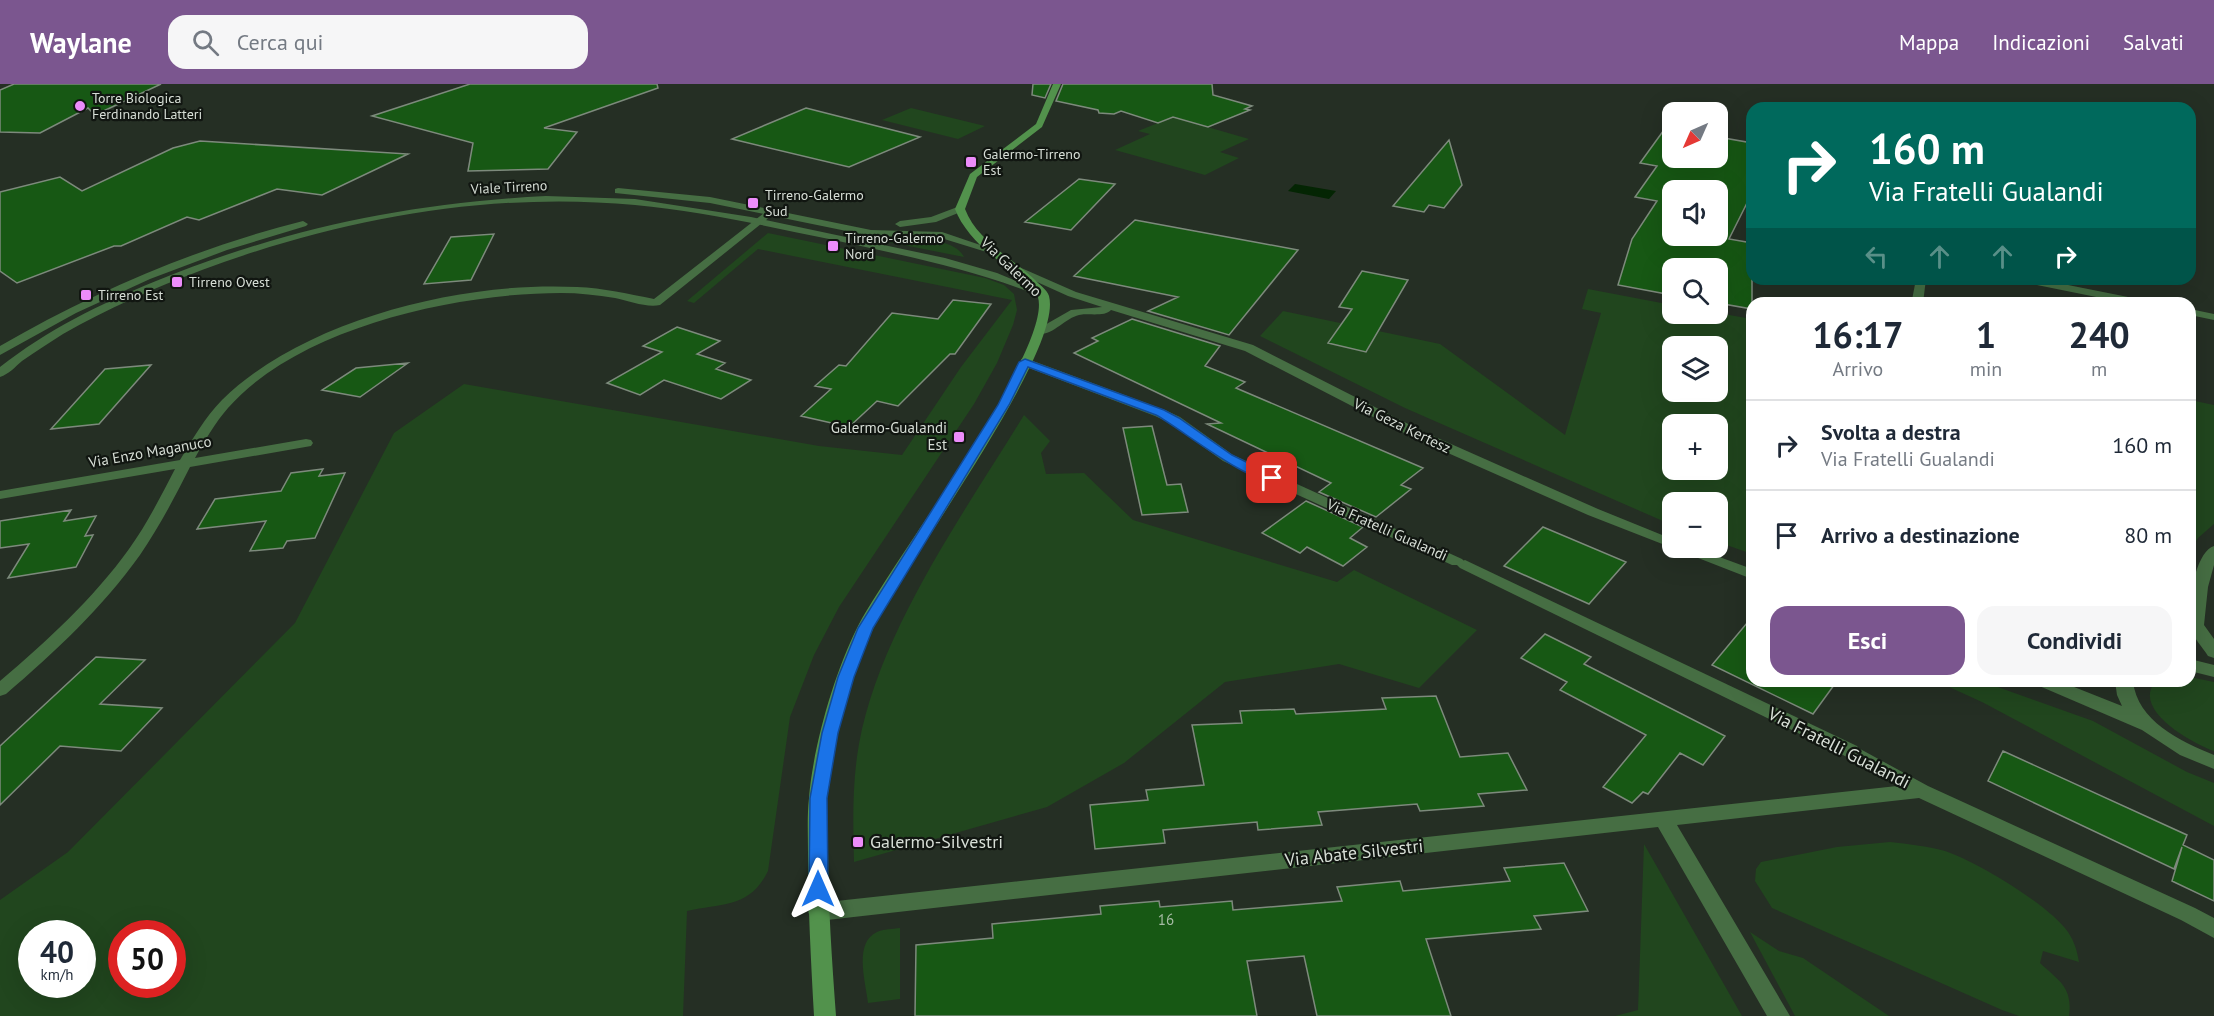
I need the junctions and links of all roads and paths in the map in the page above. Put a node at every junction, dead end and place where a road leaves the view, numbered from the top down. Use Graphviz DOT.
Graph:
graph roads {
  1 [pos="1057,84"];
  2 [pos="960,209"];
  3 [pos="771,212"];
  4 [pos="759,222"];
  5 [pos="825,223"];
  6 [pos="993,251"];
  7 [pos="931,257"];
  8 [pos="1019,270"];
  9 [pos="2052,285"];
  10 [pos="1043,294"];
  11 [pos="2113,297"];
  12 [pos="1130,313"];
  13 [pos="2196,313"];
  14 [pos="2214,317"];
  15 [pos="1040,332"];
  16 [pos="0,351"];
  17 [pos="1025,362"];
  18 [pos="0,373"];
  19 [pos="306,443"];
  20 [pos="186,463"];
  21 [pos="0,495"];
  22 [pos="1662,540"];
  23 [pos="2214,551"];
  24 [pos="1709,558"];
  25 [pos="1746,572"];
  26 [pos="2196,608"];
  27 [pos="2196,632"];
  28 [pos="2214,652"];
  29 [pos="2196,666"];
  30 [pos="2214,671"];
  31 [pos="2058,687"];
  32 [pos="2124,687"];
  33 [pos="0,690"];
  34 [pos="2156,731"];
  35 [pos="2214,762"];
  36 [pos="1922,791"];
  37 [pos="1663,819"];
  38 [pos="818,912"];
  39 [pos="2214,929"];
  40 [pos="825,1016"];
  41 [pos="1779,1016"];
  1 -- 2 [label="main road"];
  2 -- 5 [label="street"];
  2 -- 6 [label="main road, Via Galermo"];
  3 -- 4 [label="street"];
  3 -- 5 [label="street, Viale Tirreno"];
  3 -- 16 [label="street, Viale Tirreno"];
  4 -- 7 [label="street, Viale Tirreno"];
  4 -- 18 [label="street, Viale Tirreno"];
  4 -- 20 [label="street"];
  5 -- 6 [label="street"];
  6 -- 7 [label="street"];
  6 -- 8 [label="main road, Via Galermo"];
  7 -- 10 [label="street, Viale Tirreno"];
  8 -- 10 [label="main road, Via Galermo"];
  8 -- 12 [label="street"];
  9 -- 11 [label="street"];
  10 -- 15 [label="main road, Via Galermo"];
  12 -- 15 [label="street"];
  12 -- 22 [label="street, Via Geza Kertesz"];
  13 -- 14 [label="street"];
  15 -- 17 [label="main road, Via Galermo"];
  17 -- 36 [label="street, Via Fratelli Gualandi"];
  17 -- 38 [label="main road, Via Galermo"];
  19 -- 20 [label="street, Via Enzo Maganuco"];
  20 -- 21 [label="street, Via Enzo Maganuco"];
  20 -- 33 [label="street"];
  23 -- 26 [label="street"];
  24 -- 25 [label="street"];
  27 -- 28 [label="street"];
  29 -- 30 [label="street"];
  31 -- 34 [label="street"];
  32 -- 34 [label="street"];
  34 -- 35 [label="street"];
  36 -- 37 [label="street, Via Abate Silvestri"];
  36 -- 39 [label="street, Via Fratelli Gualandi"];
  37 -- 38 [label="street, Via Abate Silvestri"];
  37 -- 41 [label="street"];
  38 -- 40 [label="main road, Via Galermo"];
}
